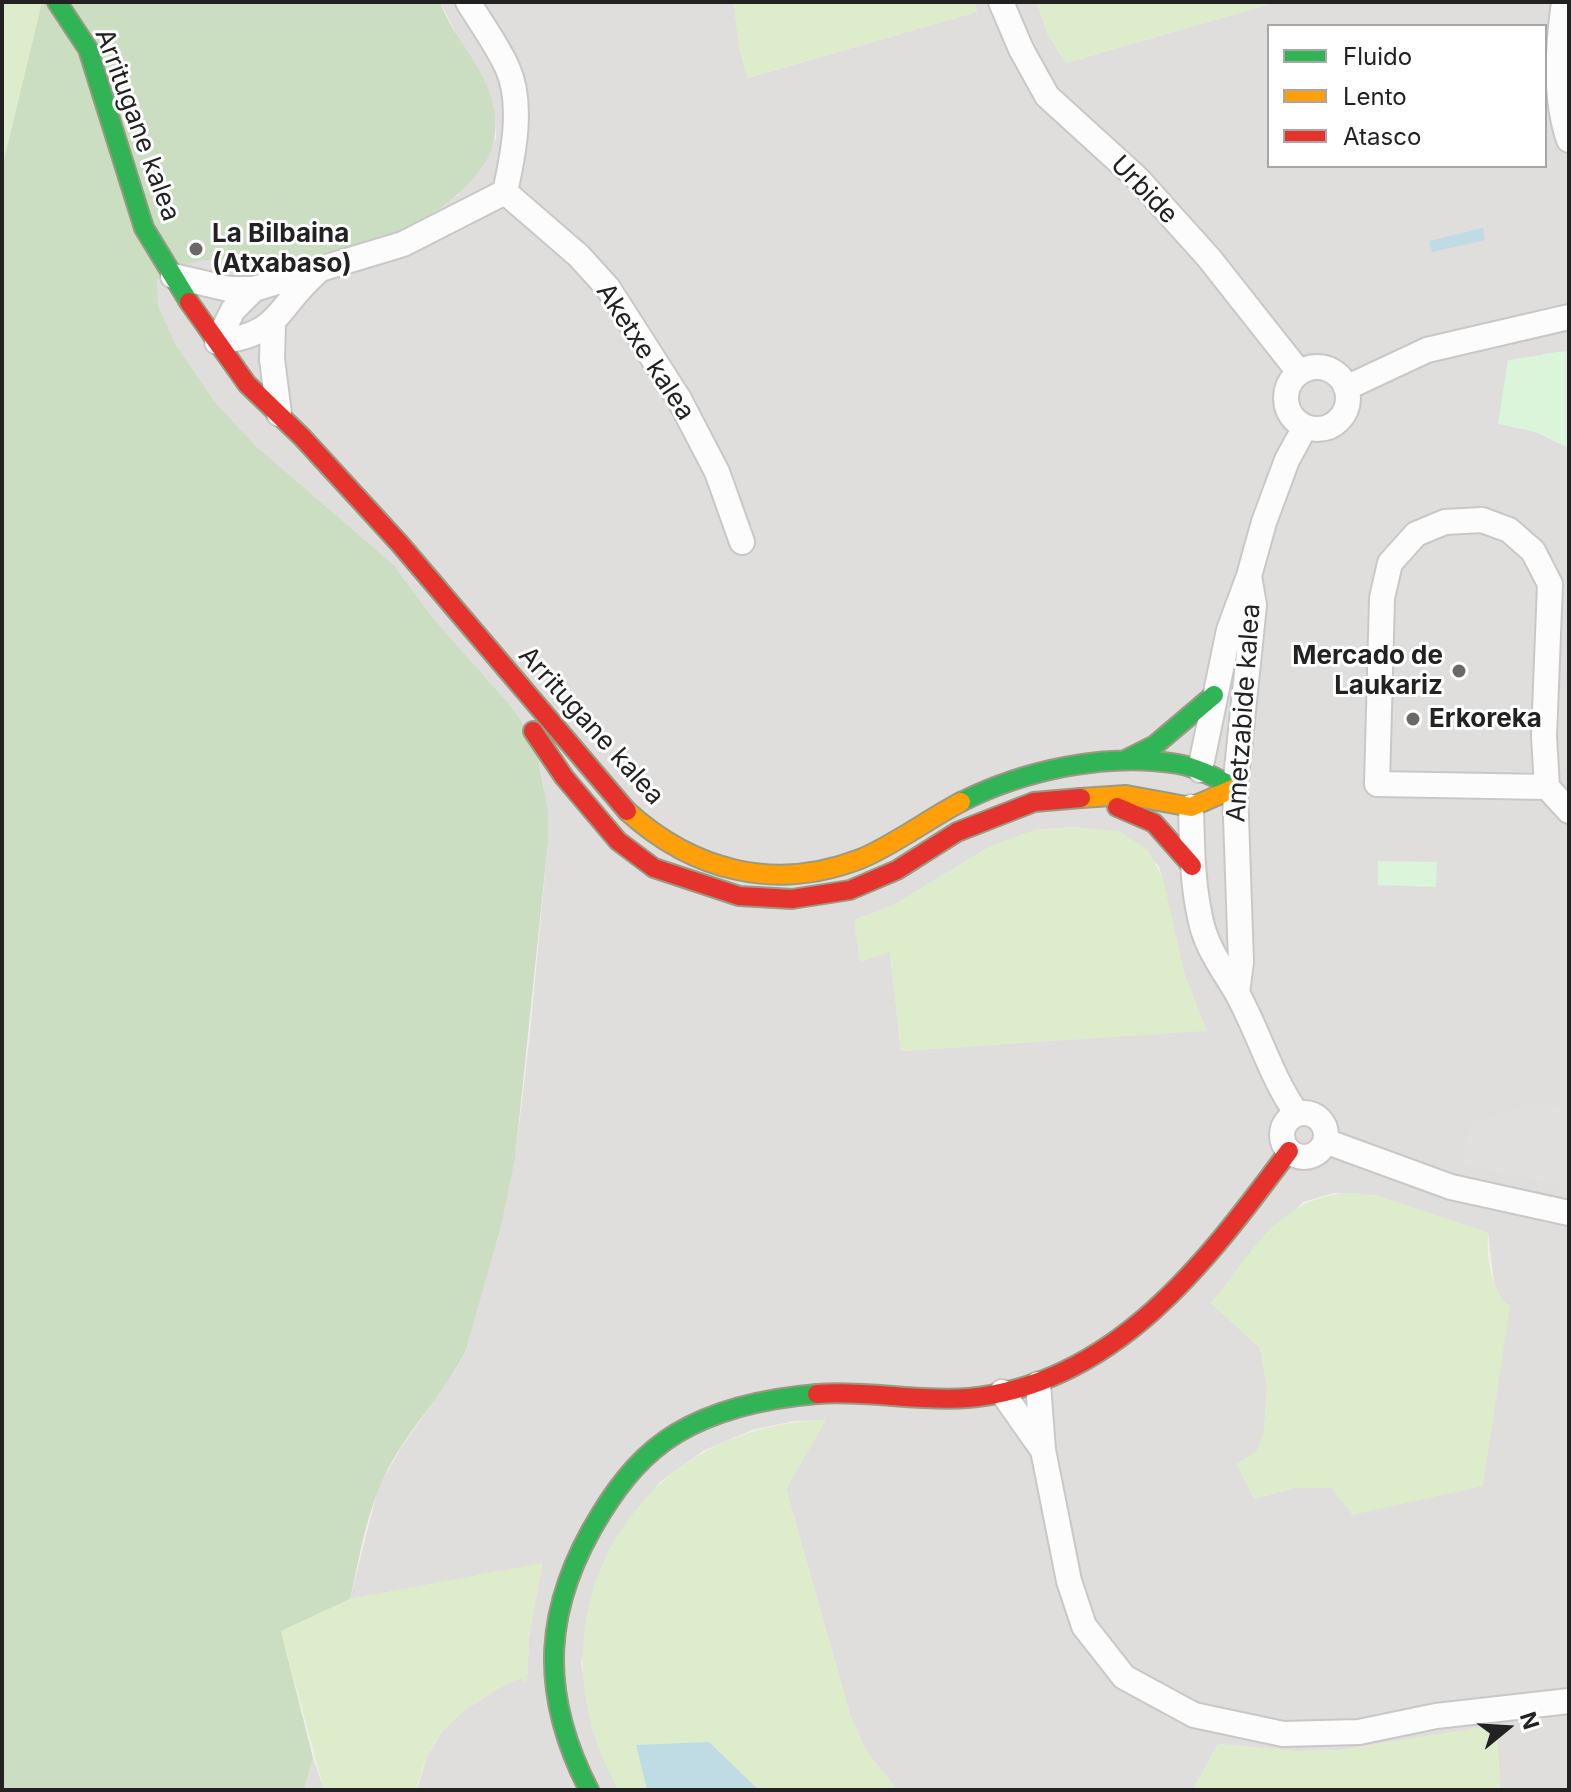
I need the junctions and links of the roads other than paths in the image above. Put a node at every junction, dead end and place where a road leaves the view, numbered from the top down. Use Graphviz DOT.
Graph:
graph roads {
  1 [pos="57,2"];
  2 [pos="468,2"];
  3 [pos="1001,2"];
  4 [pos="1564,2"];
  5 [pos="1569,140"];
  6 [pos="505,192"];
  7 [pos="322,268"];
  8 [pos="173,276"];
  9 [pos="254,289"];
  10 [pos="1569,317"];
  11 [pos="273,323"];
  12 [pos="217,342"];
  13 [pos="1299,372"];
  14 [pos="1346,388"];
  15 [pos="279,414"];
  16 [pos="1305,427"];
  17 [pos="742,542"];
  18 [pos="1249,576"];
  19 [pos="443,598"];
  20 [pos="1214,695"];
  21 [pos="1124,760"];
  22 [pos="1200,770"];
  23 [pos="1547,787"];
  24 [pos="1235,788"];
  25 [pos="1090,798"];
  26 [pos="1191,807"];
  27 [pos="1569,811"];
  28 [pos="1192,866"];
  29 [pos="1237,993"];
  30 [pos="1297,1114"];
  31 [pos="1325,1141"];
  32 [pos="1289,1151"];
  33 [pos="1569,1213"];
  34 [pos="1038,1384"];
  35 [pos="1002,1392"];
  36 [pos="1043,1450"];
  37 [pos="1569,1701"];
  38 [pos="589,1790"];
  1 -- 8 [label="street, Arritugane kalea"];
  2 -- 6 [label="street"];
  3 -- 13 [label="street, Urbide"];
  4 -- 5 [label="street"];
  6 -- 7 [label="street"];
  6 -- 17 [label="street, Aketxe kalea"];
  7 -- 9 [label="street"];
  7 -- 11 [label="street"];
  8 -- 9 [label="street"];
  8 -- 12 [label="street, Arritugane kalea"];
  9 -- 12 [label="street"];
  10 -- 14 [label="street"];
  11 -- 12 [label="street"];
  11 -- 15 [label="street"];
  12 -- 15 [label="street, Arritugane kalea"];
  13 -- 14 [label="street"];
  13 -- 16 [label="street"];
  14 -- 16 [label="street"];
  15 -- 19 [label="street, Arritugane kalea"];
  16 -- 18 [label="street, Ametzabide kalea"];
  18 -- 20 [label="street, Ametzabide kalea"];
  18 -- 24 [label="street, Ametzabide kalea"];
  19 -- 21 [label="street, Arritugane kalea"];
  19 -- 25 [label="street, Arritugane kalea"];
  20 -- 21 [label="street"];
  20 -- 22 [label="street, Ametzabide kalea"];
  21 -- 22 [label="street"];
  22 -- 24 [label="street"];
  22 -- 26 [label="street"];
  23 -- 23 [label="street"];
  23 -- 27 [label="street"];
  24 -- 26 [label="street"];
  24 -- 29 [label="street, Ametzabide kalea"];
  25 -- 26 [label="street, Arritugane kalea"];
  25 -- 28 [label="street"];
  26 -- 28 [label="street, Ametzabide kalea"];
  28 -- 29 [label="street, Ametzabide kalea"];
  29 -- 30 [label="street, Ametzabide kalea"];
  30 -- 31 [label="street"];
  30 -- 32 [label="street"];
  31 -- 32 [label="street"];
  31 -- 33 [label="street"];
  32 -- 34 [label="street"];
  34 -- 35 [label="street"];
  34 -- 36 [label="street"];
  35 -- 36 [label="street"];
  35 -- 38 [label="street"];
  36 -- 37 [label="street"];
}
